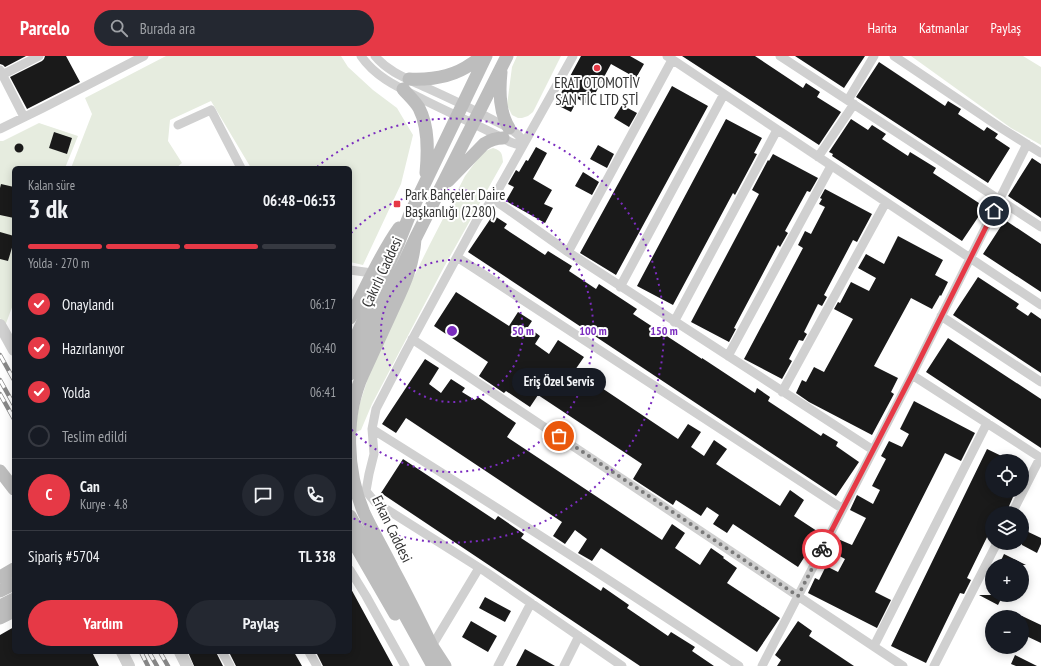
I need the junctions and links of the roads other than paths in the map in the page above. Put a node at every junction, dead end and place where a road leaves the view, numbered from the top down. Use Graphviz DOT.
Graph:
graph roads {
  1 [pos="39,56"];
  2 [pos="144,56"];
  3 [pos="361,56"];
  4 [pos="375,56"];
  5 [pos="481,56"];
  6 [pos="486,56"];
  7 [pos="573,56"];
  8 [pos="780,56"];
  9 [pos="874,56"];
  10 [pos="894,56"];
  11 [pos="670,58"];
  12 [pos="504,62"];
  13 [pos="1,73"];
  14 [pos="406,84"];
  15 [pos="724,94"];
  16 [pos="851,102"];
  17 [pos="462,104"];
  18 [pos="479,112"];
  19 [pos="456,116"];
  20 [pos="24,117"];
  21 [pos="473,124"];
  22 [pos="178,125"];
  23 [pos="0,129"];
  24 [pos="777,130"];
  25 [pos="506,133"];
  26 [pos="524,143"];
  27 [pos="1027,144"];
  28 [pos="1041,153"];
  29 [pos="818,157"];
  30 [pos="240,166"];
  31 [pos="831,166"];
  32 [pos="425,182"];
  33 [pos="441,188"];
  34 [pos="999,199"];
  35 [pos="493,200"];
  36 [pos="886,202"];
  37 [pos="410,214"];
  38 [pos="1041,227"];
  39 [pos="415,239"];
  40 [pos="568,252"];
  41 [pos="457,257"];
  42 [pos="970,258"];
  43 [pos="352,270"];
  44 [pos="372,273"];
  45 [pos="620,287"];
  46 [pos="1041,305"];
  47 [pos="352,311"];
  48 [pos="941,316"];
  49 [pos="674,322"];
  50 [pos="0,325"];
  51 [pos="412,339"];
  52 [pos="12,346"];
  53 [pos="352,346"];
  54 [pos="728,356"];
  55 [pos="352,370"];
  56 [pos="912,375"];
  57 [pos="1041,382"];
  58 [pos="782,392"];
  59 [pos="352,408"];
  60 [pos="987,423"];
  61 [pos="372,429"];
  62 [pos="873,450"];
  63 [pos="1041,458"];
  64 [pos="352,466"];
  65 [pos="0,471"];
  66 [pos="12,486"];
  67 [pos="1016,506"];
  68 [pos="843,509"];
  69 [pos="352,520"];
  70 [pos="352,539"];
  71 [pos="993,550"];
  72 [pos="479,568"];
  73 [pos="12,570"];
  74 [pos="352,573"];
  75 [pos="0,577"];
  76 [pos="12,585"];
  77 [pos="0,591"];
  78 [pos="798,596"];
  79 [pos="12,600"];
  80 [pos="531,603"];
  81 [pos="0,606"];
  82 [pos="12,612"];
  83 [pos="0,618"];
  84 [pos="579,636"];
  85 [pos="432,646"];
  86 [pos="874,646"];
  87 [pos="123,654"];
  88 [pos="181,654"];
  89 [pos="223,654"];
  90 [pos="310,654"];
  91 [pos="129,666"];
  92 [pos="187,666"];
  93 [pos="230,666"];
  94 [pos="317,666"];
  95 [pos="405,666"];
  96 [pos="432,666"];
  97 [pos="445,666"];
  98 [pos="498,666"];
  99 [pos="564,666"];
  100 [pos="622,666"];
  101 [pos="739,666"];
  102 [pos="762,666"];
  103 [pos="903,666"];
  104 [pos="934,666"];
  1 -- 13 [label="street"];
  2 -- 20 [label="street"];
  3 -- 14 [label="street"];
  4 -- 14 [label="street"];
  5 -- 14 [label="main road"];
  6 -- 17 [label="main road, Çakırlı Caddesi"];
  7 -- 26 [label="street"];
  8 -- 16 [label="street"];
  9 -- 16 [label="street"];
  10 -- 27 [label="street"];
  11 -- 15 [label="street"];
  11 -- 40 [label="street"];
  12 -- 18 [label="main road, Çakırlı Caddesi"];
  12 -- 25 [label="main road"];
  13 -- 20 [label="street"];
  14 -- 17 [label="street"];
  14 -- 19 [label="street"];
  14 -- 32 [label="main road"];
  15 -- 24 [label="street"];
  15 -- 45 [label="street"];
  16 -- 29 [label="street"];
  16 -- 34 [label="street"];
  17 -- 18 [label="street"];
  17 -- 19 [label="main road, Çakırlı Caddesi"];
  18 -- 21 [label="main road, Çakırlı Caddesi"];
  18 -- 25 [label="street"];
  19 -- 21 [label="street"];
  19 -- 32 [label="main road, Çakırlı Caddesi"];
  20 -- 23 [label="street"];
  21 -- 25 [label="street"];
  21 -- 33 [label="main road, Çakırlı Caddesi"];
  22 -- 30 [label="street"];
  24 -- 29 [label="street"];
  24 -- 49 [label="street"];
  25 -- 26 [label="street"];
  25 -- 33 [label="main road"];
  26 -- 35 [label="street"];
  27 -- 28 [label="street"];
  27 -- 34 [label="street"];
  29 -- 31 [label="street"];
  31 -- 36 [label="street"];
  31 -- 54 [label="street"];
  32 -- 37 [label="main road, Çakırlı Caddesi"];
  33 -- 39 [label="main road, Çakırlı Caddesi"];
  34 -- 38 [label="street"];
  34 -- 42 [label="street"];
  35 -- 40 [label="street"];
  35 -- 41 [label="street"];
  36 -- 42 [label="street"];
  36 -- 58 [label="street"];
  37 -- 44 [label="main road"];
  37 -- 53 [label="main road, Çakırlı Caddesi"];
  39 -- 55 [label="main road, Çakırlı Caddesi"];
  39 -- 59 [label="main road, Erkan Caddesi"];
  40 -- 45 [label="street"];
  41 -- 51 [label="street"];
  41 -- 68 [label="street"];
  42 -- 46 [label="street"];
  42 -- 48 [label="street"];
  43 -- 44 [label="street"];
  44 -- 47 [label="main road"];
  45 -- 49 [label="street"];
  48 -- 56 [label="street"];
  48 -- 57 [label="street"];
  49 -- 54 [label="street"];
  50 -- 52 [label="street"];
  51 -- 61 [label="street"];
  51 -- 78 [label="street"];
  54 -- 58 [label="street"];
  56 -- 60 [label="street"];
  56 -- 62 [label="street"];
  58 -- 62 [label="street"];
  60 -- 63 [label="street"];
  60 -- 86 [label="street"];
  61 -- 72 [label="street"];
  61 -- 101 [label="street"];
  62 -- 68 [label="street"];
  63 -- 67 [label="street"];
  64 -- 85 [label="main road, Erkan Caddesi"];
  65 -- 66 [label="main road"];
  68 -- 78 [label="street"];
  69 -- 96 [label="main road, Erkan Caddesi"];
  70 -- 96 [label="main road"];
  71 -- 104 [label="street"];
  72 -- 80 [label="street"];
  72 -- 85 [label="street"];
  73 -- 75 [label="main road"];
  74 -- 95 [label="street"];
  76 -- 77 [label="main road"];
  78 -- 86 [label="street"];
  78 -- 102 [label="street"];
  79 -- 81 [label="main road"];
  80 -- 84 [label="street"];
  80 -- 98 [label="street"];
  82 -- 83 [label="main road"];
  84 -- 99 [label="street"];
  84 -- 100 [label="street"];
  85 -- 97 [label="main road, Erkan Caddesi"];
  86 -- 103 [label="street"];
  87 -- 91 [label="street"];
  88 -- 92 [label="street"];
  89 -- 93 [label="street"];
  90 -- 94 [label="street"];
}
